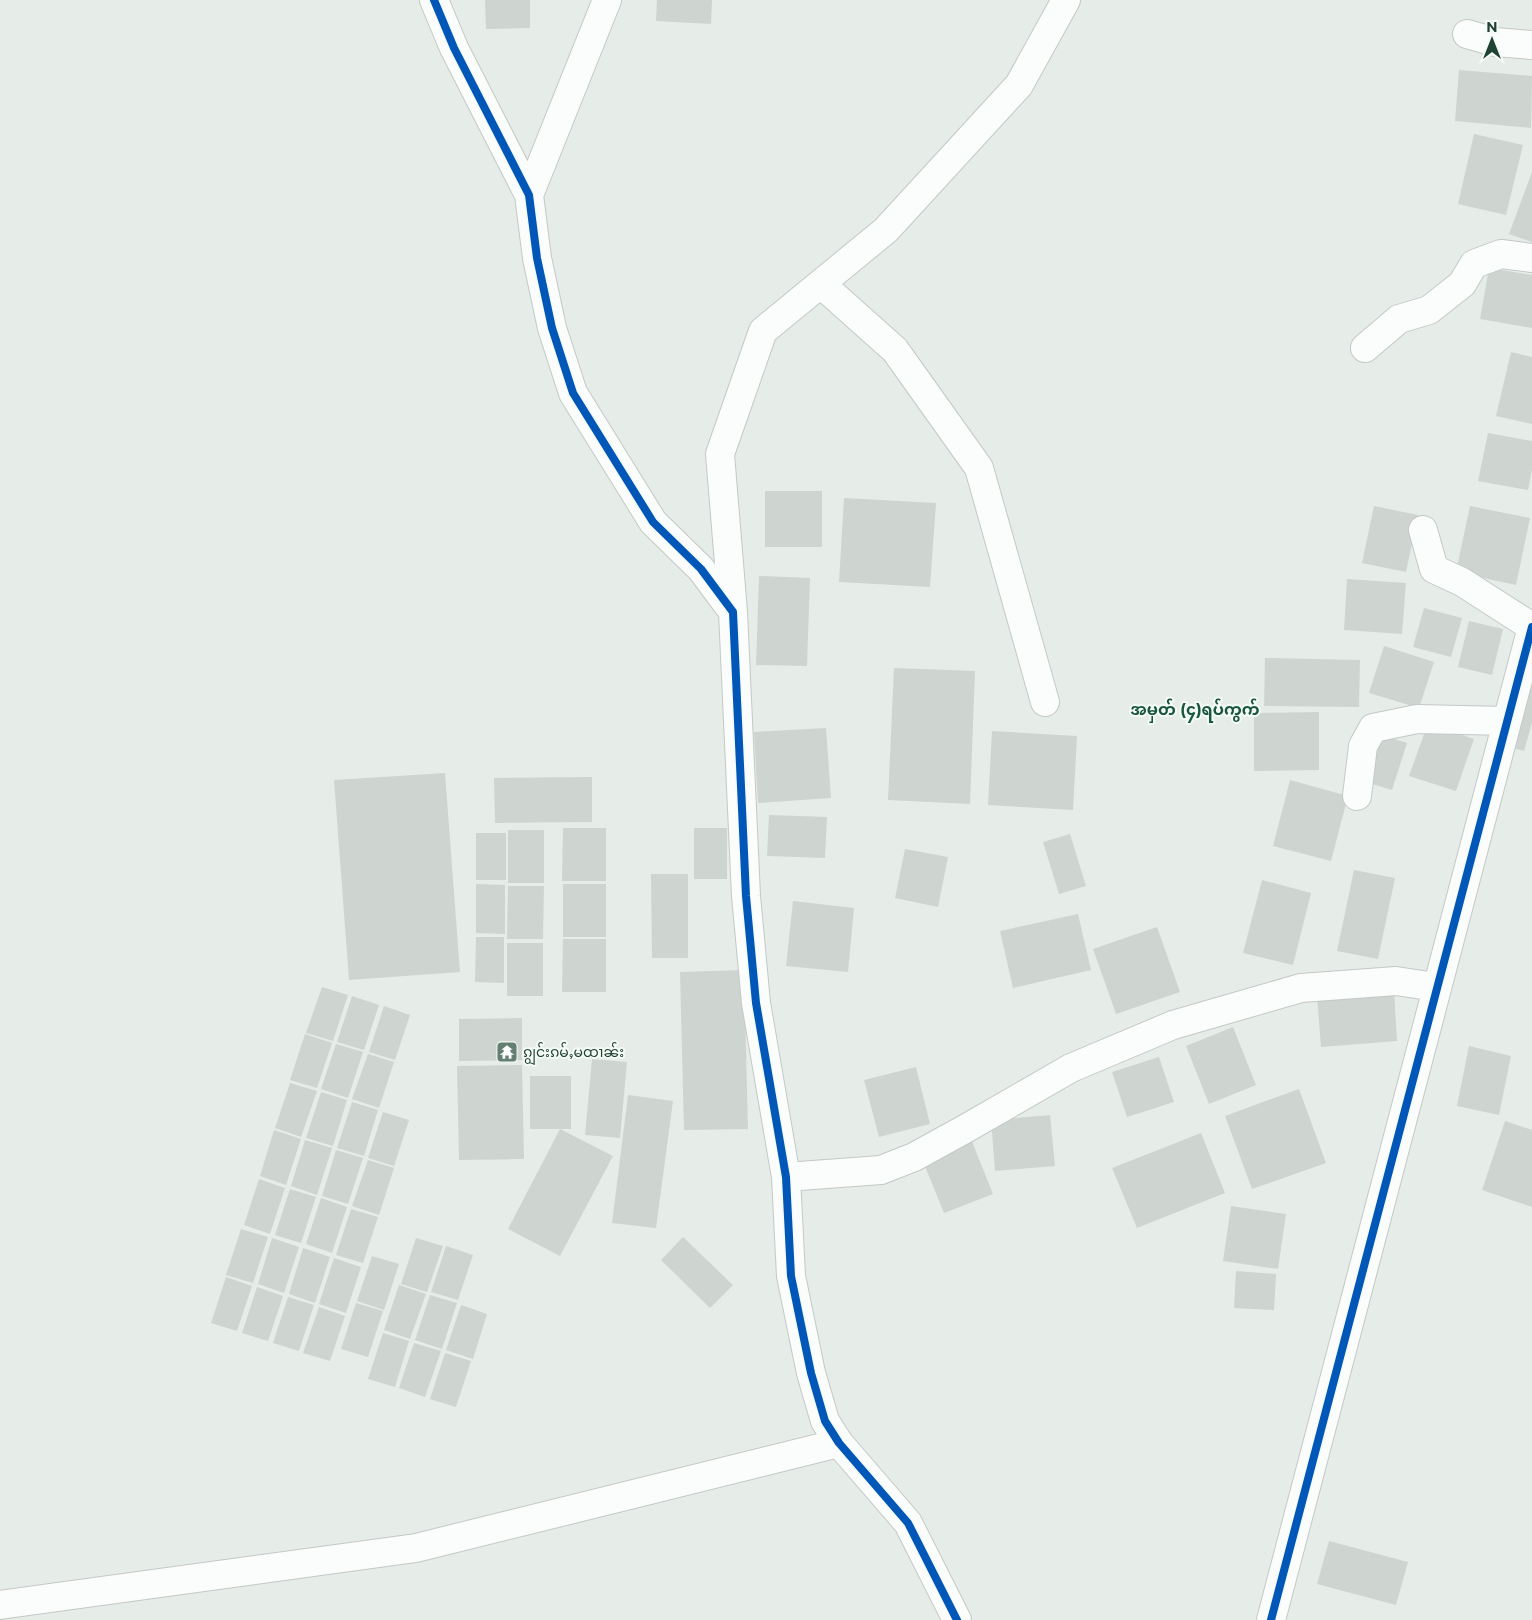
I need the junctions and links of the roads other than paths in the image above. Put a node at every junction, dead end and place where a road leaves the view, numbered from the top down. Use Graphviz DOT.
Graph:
graph roads {
  1 [pos="434,0"];
  2 [pos="607,0"];
  3 [pos="1066,0"];
  4 [pos="1467,34"];
  5 [pos="1532,45"];
  6 [pos="529,195"];
  7 [pos="1532,258"];
  8 [pos="821,284"];
  9 [pos="1365,348"];
  10 [pos="1423,530"];
  11 [pos="733,612"];
  12 [pos="1532,627"];
  13 [pos="1045,702"];
  14 [pos="1507,721"];
  15 [pos="1357,796"];
  16 [pos="1436,987"];
  17 [pos="786,1177"];
  18 [pos="839,1443"];
  19 [pos="0,1605"];
  20 [pos="957,1620"];
  21 [pos="1270,1620"];
  1 -- 6 [label="street"];
  2 -- 6 [label="street"];
  3 -- 8 [label="street"];
  4 -- 5 [label="street"];
  6 -- 11 [label="street"];
  7 -- 9 [label="street"];
  8 -- 11 [label="street"];
  8 -- 13 [label="street"];
  10 -- 12 [label="street"];
  11 -- 17 [label="street"];
  12 -- 14 [label="street"];
  14 -- 15 [label="street"];
  14 -- 16 [label="street"];
  16 -- 17 [label="street"];
  16 -- 21 [label="street"];
  17 -- 18 [label="street"];
  18 -- 19 [label="street"];
  18 -- 20 [label="street"];
}
